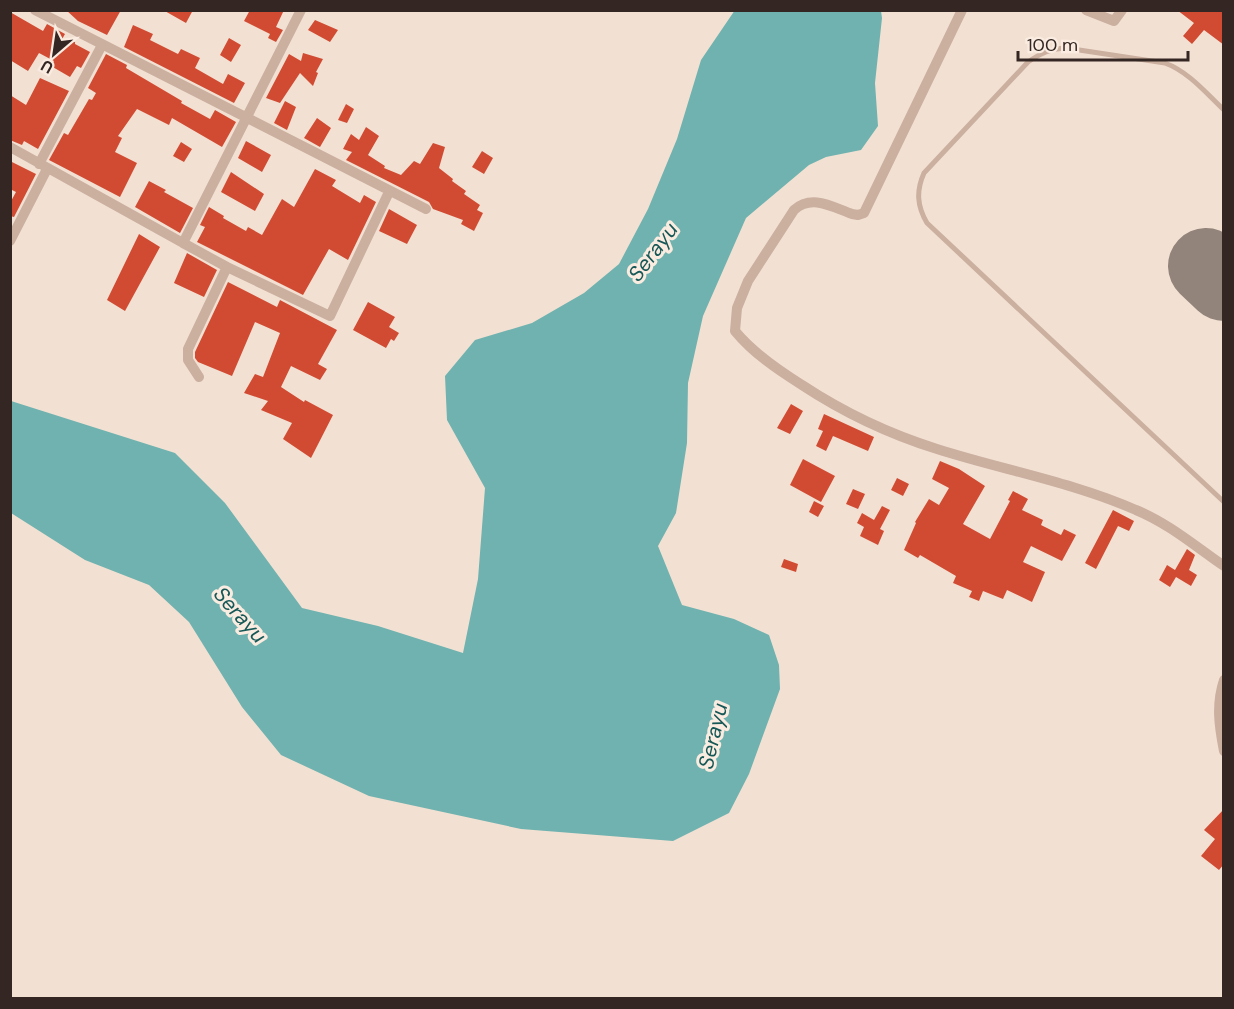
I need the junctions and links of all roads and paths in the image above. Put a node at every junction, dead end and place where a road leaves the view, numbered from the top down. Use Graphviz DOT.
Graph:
graph roads {
  1 [pos="35,10"];
  2 [pos="300,10"];
  3 [pos="962,10"];
  4 [pos="1086,10"];
  5 [pos="1122,10"];
  6 [pos="102,45"];
  7 [pos="1224,110"];
  8 [pos="245,118"];
  9 [pos="10,147"];
  10 [pos="43,166"];
  11 [pos="389,192"];
  12 [pos="426,209"];
  13 [pos="10,241"];
  14 [pos="183,243"];
  15 [pos="227,267"];
  16 [pos="199,377"];
  17 [pos="1224,502"];
  18 [pos="1224,566"];
  19 [pos="1224,680"];
  20 [pos="1224,751"];
  1 -- 6 [label="street"];
  2 -- 8 [label="street"];
  3 -- 18 [label="street"];
  4 -- 5 [label="street"];
  6 -- 8 [label="street"];
  6 -- 10 [label="street"];
  7 -- 17 [label="lane"];
  8 -- 11 [label="street"];
  8 -- 14 [label="street"];
  9 -- 10 [label="street"];
  10 -- 13 [label="street"];
  10 -- 14 [label="street"];
  11 -- 12 [label="street"];
  11 -- 15 [label="street"];
  14 -- 15 [label="street"];
  15 -- 16 [label="street"];
  19 -- 20 [label="street"];
}
